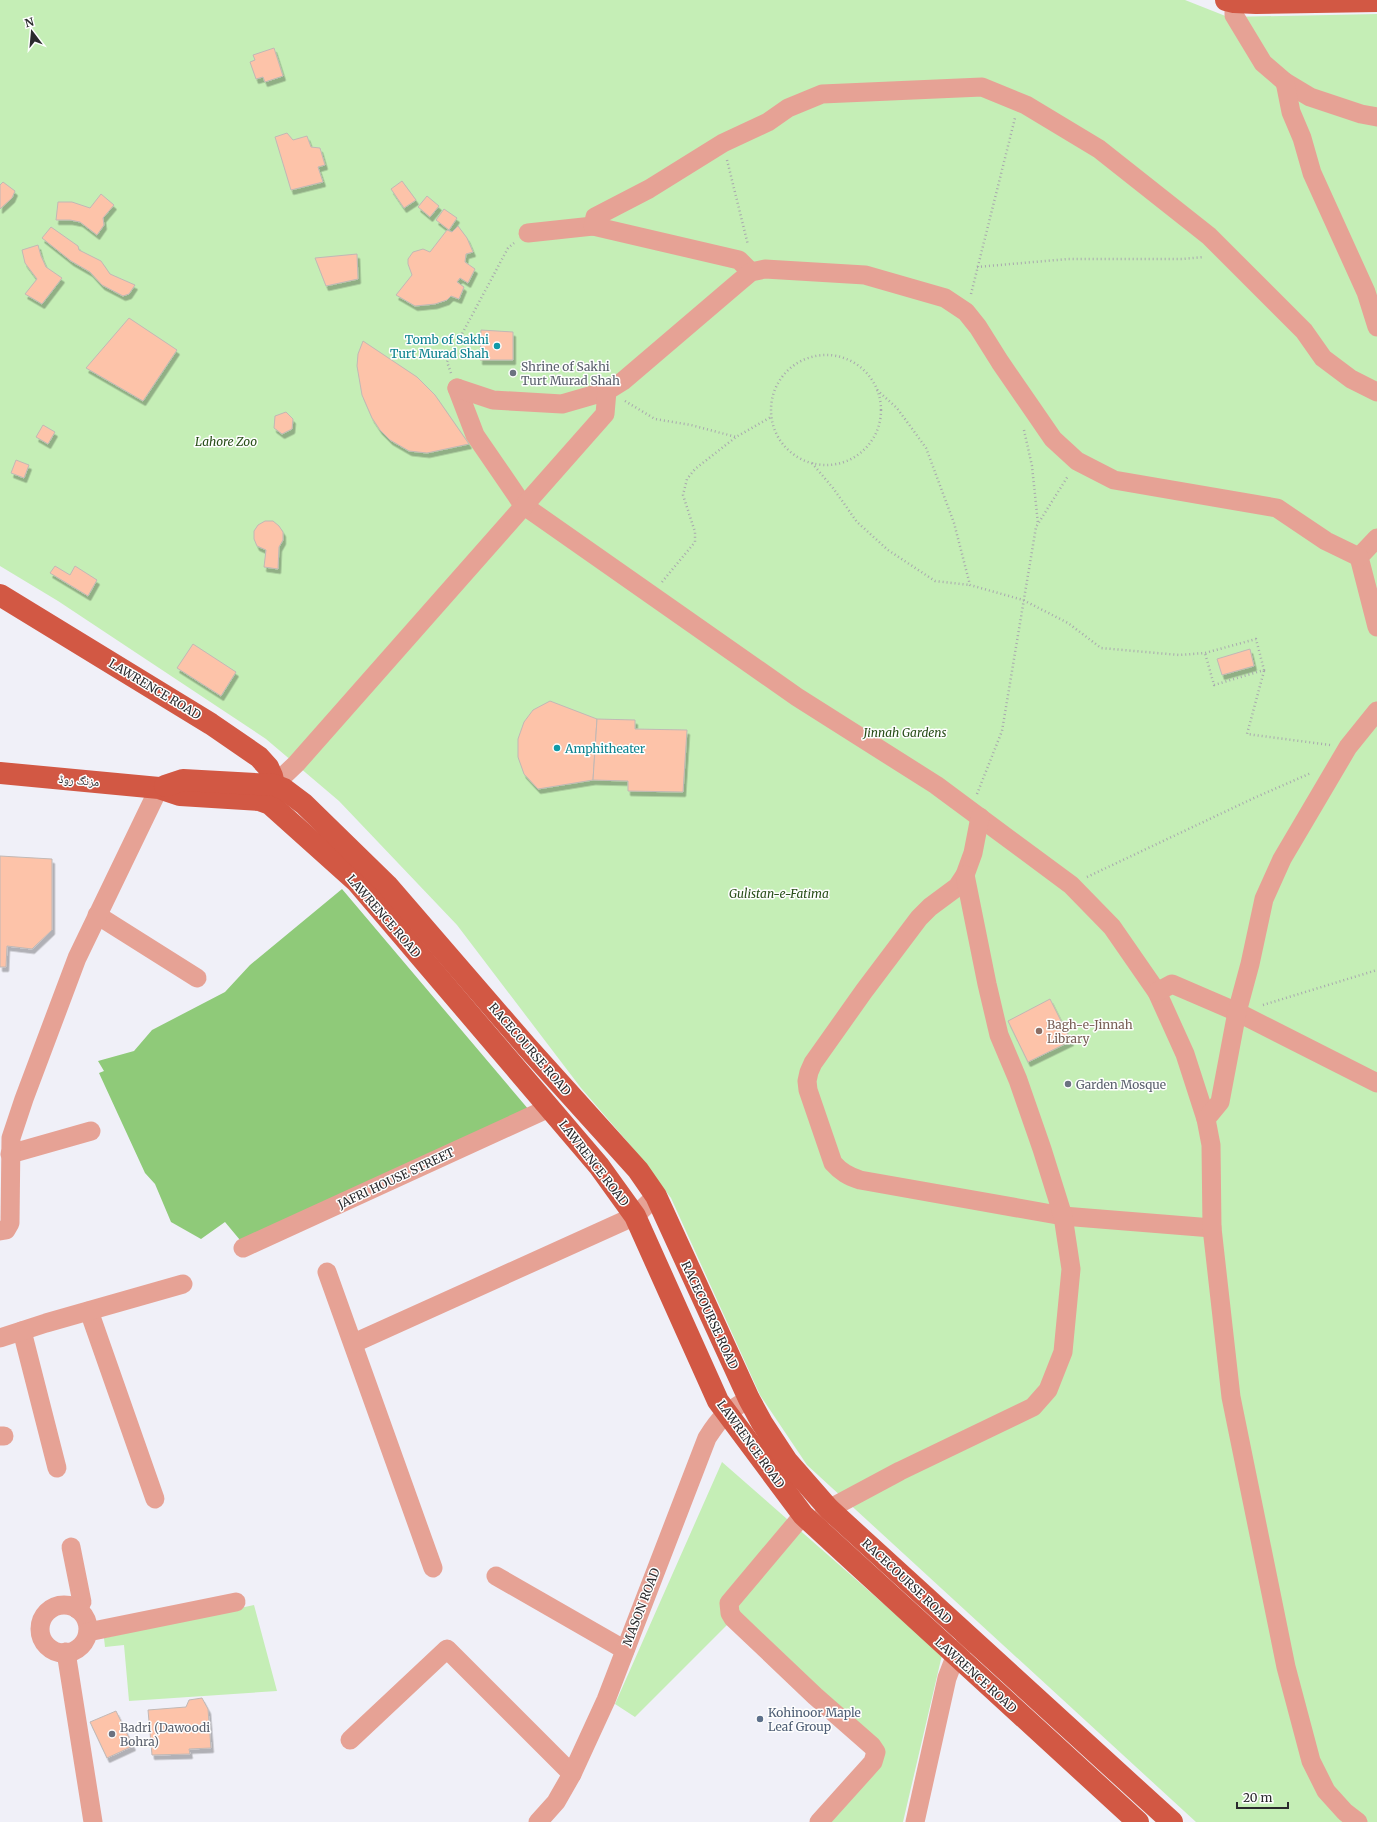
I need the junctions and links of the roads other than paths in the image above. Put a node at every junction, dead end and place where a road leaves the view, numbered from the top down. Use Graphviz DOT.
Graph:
graph roads {
  1 [pos="1230,1"];
  2 [pos="1377,1"];
  3 [pos="1285,82"];
  4 [pos="1377,117"];
  5 [pos="592,226"];
  6 [pos="528,233"];
  7 [pos="745,266"];
  8 [pos="1377,327"];
  9 [pos="607,391"];
  10 [pos="1377,392"];
  11 [pos="523,505"];
  12 [pos="1377,538"];
  13 [pos="1359,557"];
  14 [pos="0,595"];
  15 [pos="1377,627"];
  16 [pos="1377,711"];
  17 [pos="243,746"];
  18 [pos="0,773"];
  19 [pos="237,782"];
  20 [pos="159,788"];
  21 [pos="272,795"];
  22 [pos="975,813"];
  23 [pos="965,875"];
  24 [pos="97,915"];
  25 [pos="197,978"];
  26 [pos="1157,992"];
  27 [pos="1237,1012"];
  28 [pos="1377,1083"];
  29 [pos="549,1108"];
  30 [pos="1206,1119"];
  31 [pos="91,1131"];
  32 [pos="7,1146"];
  33 [pos="656,1196"];
  34 [pos="635,1216"];
  35 [pos="1063,1216"];
  36 [pos="1212,1228"];
  37 [pos="0,1231"];
  38 [pos="243,1248"];
  39 [pos="327,1272"];
  40 [pos="183,1284"];
  41 [pos="89,1311"];
  42 [pos="22,1331"];
  43 [pos="0,1338"];
  44 [pos="354,1343"];
  45 [pos="749,1399"];
  46 [pos="726,1412"];
  47 [pos="57,1468"];
  48 [pos="155,1500"];
  49 [pos="829,1509"];
  50 [pos="809,1521"];
  51 [pos="72,1547"];
  52 [pos="433,1568"];
  53 [pos="496,1576"];
  54 [pos="236,1602"];
  55 [pos="77,1609"];
  56 [pos="88,1632"];
  57 [pos="969,1638"];
  58 [pos="625,1650"];
  59 [pos="66,1652"];
  60 [pos="955,1656"];
  61 [pos="350,1740"];
  62 [pos="572,1774"];
  63 [pos="93,1822"];
  64 [pos="538,1822"];
  65 [pos="819,1822"];
  66 [pos="915,1822"];
  67 [pos="1138,1822"];
  68 [pos="1172,1822"];
  69 [pos="1358,1822"];
  1 -- 2 [label="main road"];
  1 -- 3 [label="street"];
  3 -- 4 [label="street"];
  3 -- 8 [label="street"];
  5 -- 6 [label="street"];
  5 -- 7 [label="street"];
  5 -- 10 [label="street"];
  7 -- 9 [label="street"];
  7 -- 13 [label="street"];
  9 -- 11 [label="street"];
  9 -- 11 [label="street"];
  11 -- 21 [label="street"];
  11 -- 22 [label="street"];
  12 -- 13 [label="street"];
  13 -- 15 [label="street"];
  14 -- 17 [label="main road, LAWRENCE ROAD"];
  16 -- 27 [label="street"];
  17 -- 19 [label="main road"];
  17 -- 21 [label="main road, LAWRENCE ROAD"];
  18 -- 20 [label="main road, مزنگ روڈ"];
  19 -- 20 [label="main road, مزنگ روڈ"];
  19 -- 21 [label="main road, مزنگ روڈ"];
  20 -- 21 [label="main road, مزنگ روڈ"];
  20 -- 24 [label="street"];
  21 -- 29 [label="main road, LAWRENCE ROAD"];
  21 -- 33 [label="main road, RACECOURSE ROAD"];
  22 -- 23 [label="street"];
  22 -- 26 [label="street"];
  23 -- 35 [label="street"];
  23 -- 35 [label="street"];
  24 -- 25 [label="street"];
  24 -- 32 [label="street"];
  26 -- 27 [label="street"];
  26 -- 30 [label="street"];
  27 -- 28 [label="street"];
  27 -- 30 [label="street"];
  29 -- 34 [label="main road, LAWRENCE ROAD"];
  29 -- 38 [label="street, JAFRI HOUSE STREET"];
  30 -- 36 [label="street"];
  31 -- 32 [label="street"];
  32 -- 37 [label="street"];
  33 -- 34 [label="street"];
  33 -- 45 [label="main road, RACECOURSE ROAD"];
  34 -- 44 [label="street"];
  34 -- 46 [label="main road, LAWRENCE ROAD"];
  35 -- 36 [label="street"];
  35 -- 49 [label="street"];
  36 -- 69 [label="street"];
  39 -- 44 [label="street"];
  40 -- 41 [label="street"];
  41 -- 42 [label="street"];
  41 -- 48 [label="street"];
  42 -- 43 [label="street"];
  42 -- 47 [label="street"];
  44 -- 52 [label="street"];
  45 -- 46 [label="street, MASON ROAD"];
  45 -- 49 [label="main road, RACECOURSE ROAD"];
  46 -- 50 [label="main road, LAWRENCE ROAD"];
  46 -- 58 [label="street, MASON ROAD"];
  49 -- 50 [label="street"];
  49 -- 57 [label="main road, RACECOURSE ROAD"];
  50 -- 60 [label="main road, LAWRENCE ROAD"];
  50 -- 65 [label="street"];
  51 -- 55 [label="street"];
  53 -- 58 [label="street"];
  54 -- 56 [label="street"];
  55 -- 56 [label="street"];
  55 -- 59 [label="street"];
  56 -- 59 [label="street"];
  57 -- 60 [label="street"];
  57 -- 68 [label="main road, RACECOURSE ROAD"];
  58 -- 62 [label="street, MASON ROAD"];
  59 -- 63 [label="street"];
  60 -- 66 [label="street"];
  60 -- 67 [label="main road, LAWRENCE ROAD"];
  61 -- 62 [label="street"];
  62 -- 64 [label="street, MASON ROAD"];
}
